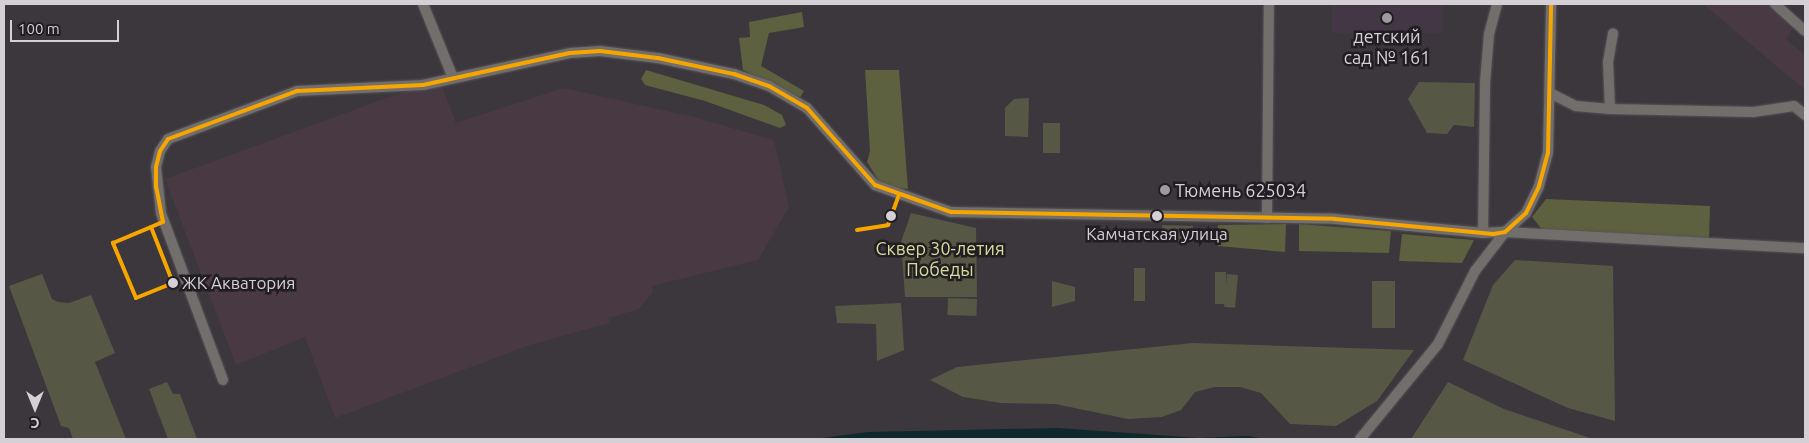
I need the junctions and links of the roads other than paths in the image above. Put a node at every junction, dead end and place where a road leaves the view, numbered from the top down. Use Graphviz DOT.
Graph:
graph roads {
  1 [pos="423,4"];
  2 [pos="1270,4"];
  3 [pos="1497,4"];
  4 [pos="1551,4"];
  5 [pos="1775,4"];
  6 [pos="1805,31"];
  7 [pos="1613,33"];
  8 [pos="453,78"];
  9 [pos="1550,94"];
  10 [pos="1610,109"];
  11 [pos="1805,115"];
  12 [pos="1267,218"];
  13 [pos="1505,232"];
  14 [pos="1483,233"];
  15 [pos="1805,248"];
  16 [pos="223,380"];
  17 [pos="1360,439"];
  1 -- 8 [label="street"];
  2 -- 12 [label="street"];
  3 -- 14 [label="street"];
  4 -- 9 [label="street"];
  5 -- 6 [label="street"];
  7 -- 10 [label="street"];
  8 -- 12 [label="street"];
  8 -- 16 [label="street"];
  9 -- 10 [label="street"];
  9 -- 13 [label="street"];
  10 -- 11 [label="street"];
  12 -- 14 [label="street"];
  13 -- 14 [label="street"];
  13 -- 15 [label="street"];
  13 -- 17 [label="street"];
}
